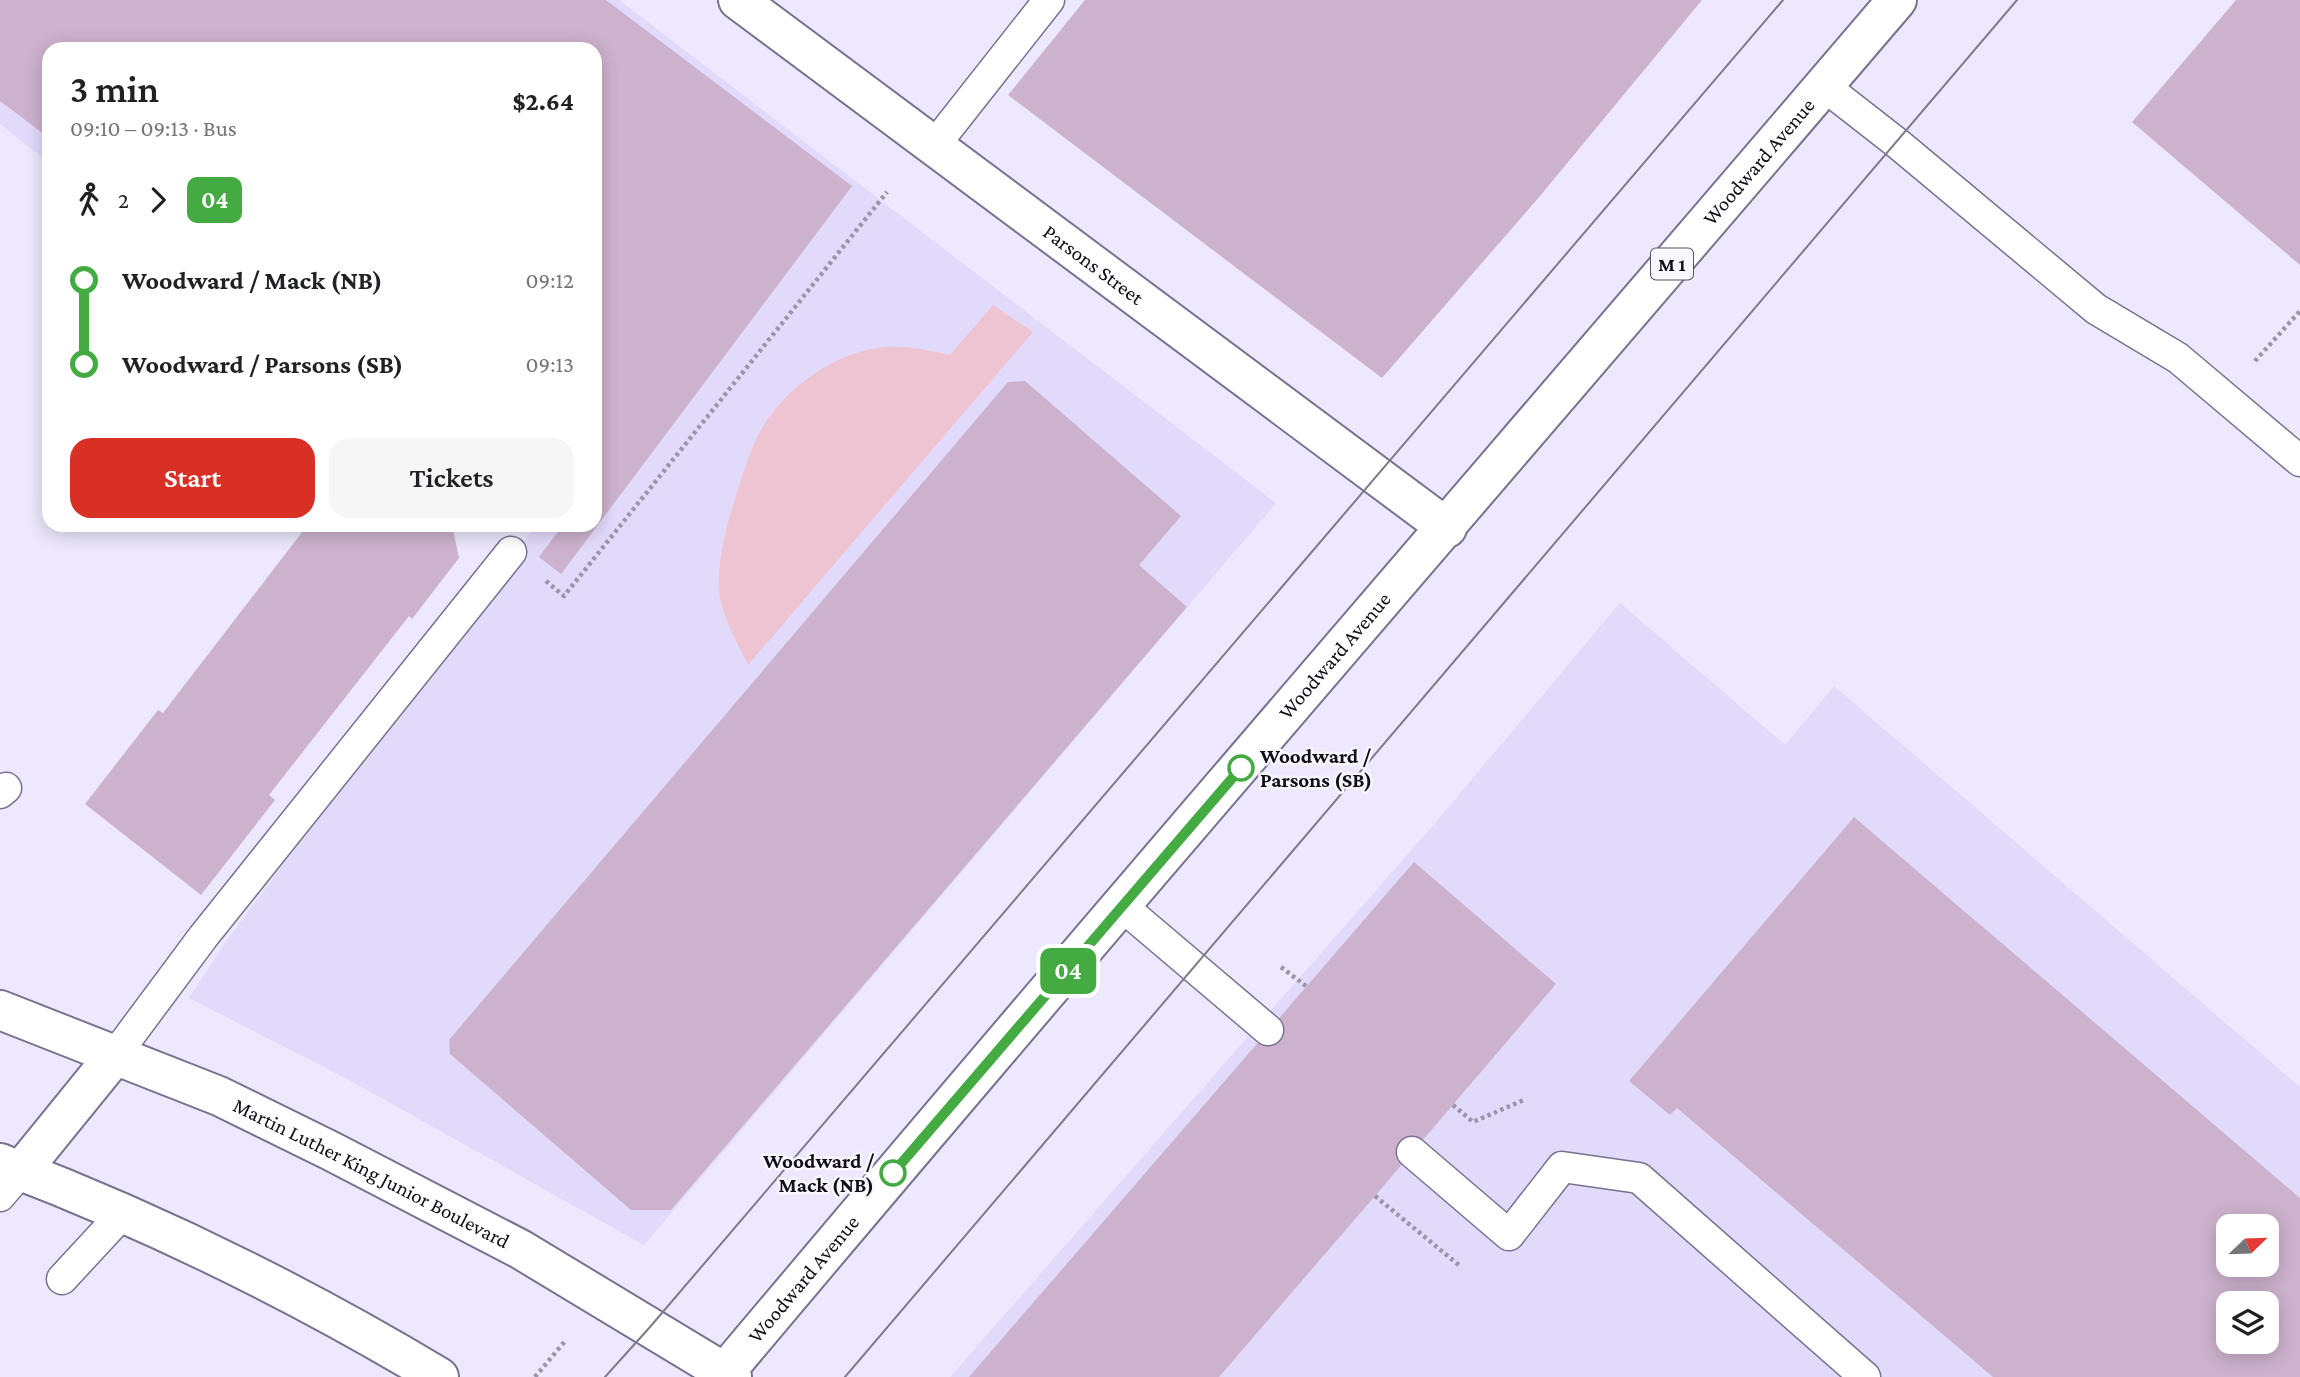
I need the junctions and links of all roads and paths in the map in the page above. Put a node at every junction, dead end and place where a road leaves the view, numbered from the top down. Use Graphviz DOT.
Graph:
graph roads {
  1 [pos="738,0"];
  2 [pos="1049,0"];
  3 [pos="1897,0"];
  4 [pos="1824,86"];
  5 [pos="934,146"];
  6 [pos="887,192"];
  7 [pos="2300,312"];
  8 [pos="2263,352"];
  9 [pos="2300,461"];
  10 [pos="1447,528"];
  11 [pos="511,551"];
  12 [pos="599,552"];
  13 [pos="1123,906"];
  14 [pos="1281,967"];
  15 [pos="1306,986"];
  16 [pos="0,1010"];
  17 [pos="1268,1030"];
  18 [pos="116,1054"];
  19 [pos="1526,1099"];
  20 [pos="1452,1105"];
  21 [pos="1412,1152"];
  22 [pos="7,1177"];
  23 [pos="1375,1196"];
  24 [pos="124,1212"];
  25 [pos="1460,1266"];
  26 [pos="62,1279"];
  27 [pos="566,1340"];
  28 [pos="726,1375"];
  29 [pos="439,1377"];
  30 [pos="535,1377"];
  31 [pos="1865,1377"];
  1 -- 5 [label="main road, Parsons Street"];
  2 -- 5 [label="lane"];
  3 -- 4 [label="main road, Woodward Avenue / M 1"];
  4 -- 9 [label="lane"];
  4 -- 10 [label="main road, Woodward Avenue / M 1"];
  5 -- 10 [label="main road, Parsons Street"];
  6 -- 12 [label="path"];
  7 -- 8 [label="path"];
  10 -- 13 [label="main road, Woodward Avenue / M 1"];
  11 -- 18 [label="lane"];
  13 -- 17 [label="lane"];
  13 -- 28 [label="main road, Woodward Avenue / M 1"];
  14 -- 15 [label="path"];
  16 -- 18 [label="main road, Martin Luther King Junior Boulevard"];
  18 -- 22 [label="main road"];
  18 -- 28 [label="main road, Martin Luther King Junior Boulevard"];
  19 -- 20 [label="path"];
  21 -- 31 [label="lane"];
  22 -- 24 [label="main road"];
  23 -- 25 [label="path"];
  24 -- 26 [label="lane"];
  24 -- 29 [label="main road"];
  27 -- 30 [label="path"];
}
